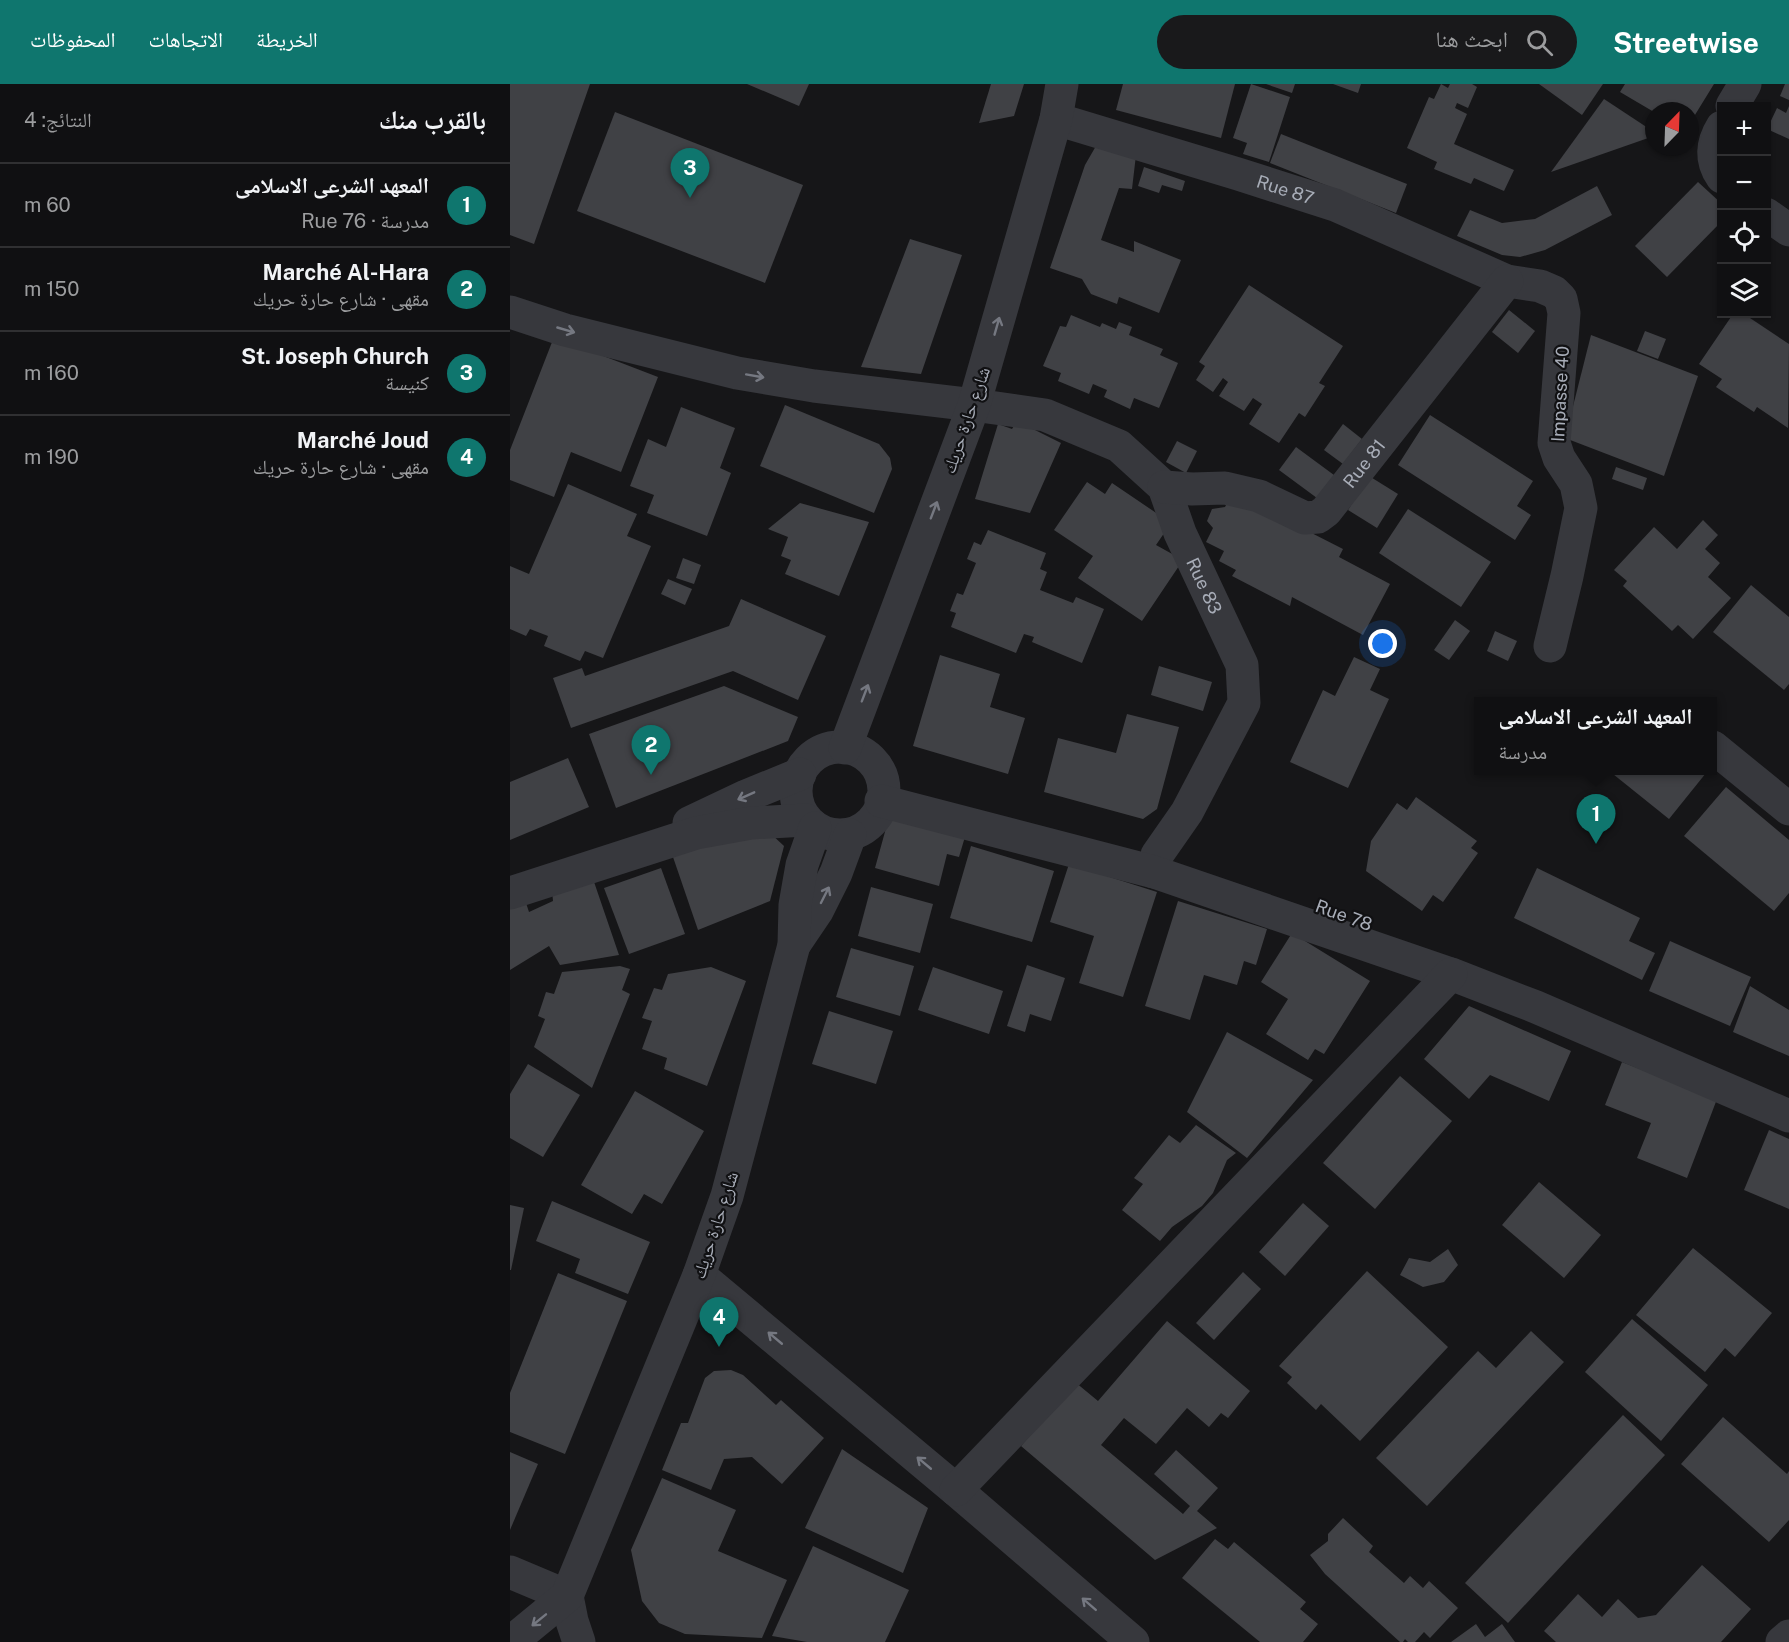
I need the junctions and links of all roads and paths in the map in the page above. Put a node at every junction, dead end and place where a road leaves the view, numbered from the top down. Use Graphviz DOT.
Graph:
graph roads {
  1 [pos="1062,84"];
  2 [pos="1745,84"];
  3 [pos="1734,102"];
  4 [pos="1056,118"];
  5 [pos="1717,135"];
  6 [pos="1717,167"];
  7 [pos="1771,217"];
  8 [pos="1789,230"];
  9 [pos="1507,281"];
  10 [pos="510,312"];
  11 [pos="974,405"];
  12 [pos="1164,487"];
  13 [pos="1550,646"];
  14 [pos="845,748"];
  15 [pos="1717,750"];
  16 [pos="800,774"];
  17 [pos="882,792"];
  18 [pos="1789,809"];
  19 [pos="811,824"];
  20 [pos="850,835"];
  21 [pos="643,849"];
  22 [pos="1156,863"];
  23 [pos="510,893"];
  24 [pos="794,945"];
  25 [pos="1451,974"];
  26 [pos="1789,1092"];
  27 [pos="1789,1116"];
  28 [pos="699,1275"];
  29 [pos="956,1490"];
  30 [pos="510,1572"];
  31 [pos="567,1596"];
  32 [pos="1122,1636"];
  33 [pos="1789,1636"];
  34 [pos="511,1642"];
  35 [pos="579,1642"];
  36 [pos="1782,1642"];
  1 -- 4 [label="street, شارع حارة حريك"];
  2 -- 3 [label="street"];
  4 -- 9 [label="street, Rue 87"];
  11 -- 4 [label="street, شارع حارة حريك, one-way"];
  5 -- 6 [label="street"];
  7 -- 8 [label="street"];
  9 -- 12 [label="street, Rue 81"];
  9 -- 13 [label="street, Impasse 40"];
  10 -- 11 [label="street, Rue 83, one-way"];
  11 -- 12 [label="street, Rue 83"];
  14 -- 11 [label="street, شارع حارة حريك, one-way"];
  12 -- 22 [label="street, Rue 83"];
  14 -- 16 [label="street"];
  14 -- 17 [label="street"];
  15 -- 18 [label="street"];
  16 -- 19 [label="street"];
  16 -- 21 [label="street, one-way"];
  17 -- 20 [label="street"];
  17 -- 22 [label="street"];
  19 -- 20 [label="street"];
  19 -- 21 [label="street"];
  19 -- 24 [label="street, شارع حارة حريك"];
  24 -- 20 [label="street, شارع حارة حريك, one-way"];
  21 -- 23 [label="street"];
  22 -- 25 [label="street"];
  22 -- 26 [label="street, Rue 78"];
  24 -- 28 [label="street, شارع حارة حريك"];
  25 -- 27 [label="street"];
  25 -- 29 [label="street"];
  29 -- 28 [label="street, one-way"];
  28 -- 31 [label="street, شارع حارة حريك"];
  32 -- 29 [label="street, one-way"];
  30 -- 31 [label="street"];
  31 -- 34 [label="street, شارع حارة حريك, one-way"];
  31 -- 35 [label="street"];
  33 -- 36 [label="street"];
}
